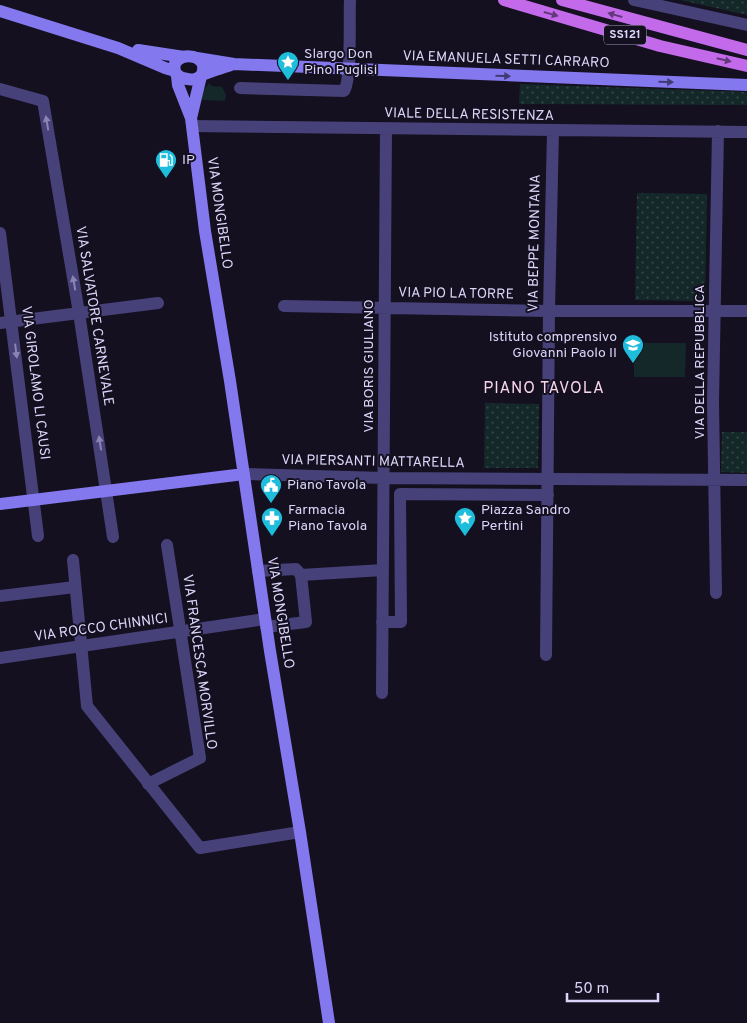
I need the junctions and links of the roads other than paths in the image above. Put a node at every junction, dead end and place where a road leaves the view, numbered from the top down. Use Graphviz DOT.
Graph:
graph roads {
  1 [pos="350,0"];
  2 [pos="504,0"];
  3 [pos="562,0"];
  4 [pos="634,0"];
  5 [pos="0,11"];
  6 [pos="747,25"];
  7 [pos="118,48"];
  8 [pos="747,50"];
  9 [pos="191,57"];
  10 [pos="234,64"];
  11 [pos="747,66"];
  12 [pos="348,68"];
  13 [pos="176,73"];
  14 [pos="202,75"];
  15 [pos="747,85"];
  16 [pos="240,88"];
  17 [pos="0,89"];
  18 [pos="191,122"];
  19 [pos="386,129"];
  20 [pos="553,131"];
  21 [pos="718,131"];
  22 [pos="747,132"];
  23 [pos="0,233"];
  24 [pos="158,303"];
  25 [pos="284,306"];
  26 [pos="385,307"];
  27 [pos="549,311"];
  28 [pos="714,311"];
  29 [pos="747,311"];
  30 [pos="79,313"];
  31 [pos="6,322"];
  32 [pos="244,474"];
  33 [pos="384,478"];
  34 [pos="548,479"];
  35 [pos="714,480"];
  36 [pos="747,480"];
  37 [pos="108,492"];
  38 [pos="548,495"];
  39 [pos="35,500"];
  40 [pos="0,504"];
  41 [pos="38,536"];
  42 [pos="113,537"];
  43 [pos="168,545"];
  44 [pos="73,560"];
  45 [pos="383,570"];
  46 [pos="258,571"];
  47 [pos="301,575"];
  48 [pos="75,587"];
  49 [pos="716,593"];
  50 [pos="0,596"];
  51 [pos="382,622"];
  52 [pos="266,623"];
  53 [pos="180,631"];
  54 [pos="80,646"];
  55 [pos="546,655"];
  56 [pos="0,658"];
  57 [pos="382,693"];
  58 [pos="148,784"];
  59 [pos="300,832"];
  60 [pos="329,1023"];
  1 -- 12 [label="street"];
  2 -- 11 [label="main road, SS121, one-way"];
  8 -- 3 [label="main road, SS121, one-way"];
  4 -- 6 [label="street"];
  5 -- 7 [label="street"];
  7 -- 9 [label="street"];
  7 -- 13 [label="street"];
  9 -- 10 [label="street"];
  9 -- 13 [label="street"];
  9 -- 14 [label="street"];
  10 -- 12 [label="street, VIA EMANUELA SETTI CARRARO"];
  10 -- 14 [label="street"];
  12 -- 15 [label="street, VIA EMANUELA SETTI CARRARO, one-way"];
  12 -- 16 [label="street"];
  13 -- 14 [label="street"];
  13 -- 18 [label="street"];
  14 -- 18 [label="street"];
  30 -- 17 [label="street, VIA SALVATORE CARNEVALE, one-way"];
  18 -- 19 [label="street, VIALE DELLA RESISTENZA"];
  18 -- 32 [label="street, VIA MONGIBELLO"];
  19 -- 20 [label="street, VIALE DELLA RESISTENZA"];
  19 -- 26 [label="street, VIA BORIS GIULIANO"];
  20 -- 21 [label="street, VIALE DELLA RESISTENZA"];
  20 -- 27 [label="street, VIA BEPPE MONTANA"];
  21 -- 22 [label="street, VIALE DELLA RESISTENZA"];
  21 -- 28 [label="street, VIA DELLA REPUBBLICA"];
  23 -- 31 [label="street, VIA GIROLAMO LI CAUSI"];
  24 -- 30 [label="street"];
  25 -- 26 [label="street, VIA PIO LA TORRE"];
  26 -- 27 [label="street, VIA PIO LA TORRE"];
  26 -- 33 [label="street, VIA BORIS GIULIANO"];
  27 -- 28 [label="street, VIA PIO LA TORRE"];
  27 -- 34 [label="street, VIA BEPPE MONTANA"];
  28 -- 29 [label="street, VIA PIO LA TORRE"];
  28 -- 35 [label="street, VIA DELLA REPUBBLICA"];
  30 -- 31 [label="street"];
  37 -- 30 [label="street, VIA SALVATORE CARNEVALE, one-way"];
  31 -- 39 [label="street, VIA GIROLAMO LI CAUSI, one-way"];
  32 -- 33 [label="street, VIA PIERSANTI MATTARELLA"];
  32 -- 37 [label="street, VIA PIERSANTI MATTARELLA"];
  32 -- 46 [label="street, VIA MONGIBELLO"];
  33 -- 34 [label="street, VIA PIERSANTI MATTARELLA"];
  33 -- 45 [label="street, VIA BORIS GIULIANO"];
  34 -- 35 [label="street, VIA PIERSANTI MATTARELLA"];
  34 -- 38 [label="street, VIA BEPPE MONTANA"];
  35 -- 36 [label="street, VIA PIERSANTI MATTARELLA"];
  35 -- 49 [label="street, VIA DELLA REPUBBLICA"];
  37 -- 39 [label="street, VIA PIERSANTI MATTARELLA"];
  37 -- 42 [label="street, VIA SALVATORE CARNEVALE"];
  38 -- 51 [label="street"];
  38 -- 55 [label="street, VIA BEPPE MONTANA"];
  39 -- 40 [label="street, VIA PIERSANTI MATTARELLA"];
  39 -- 41 [label="street, VIA GIROLAMO LI CAUSI"];
  43 -- 53 [label="street, VIA FRANCESCA MORVILLO"];
  44 -- 48 [label="street"];
  45 -- 47 [label="street"];
  45 -- 51 [label="street, VIA BORIS GIULIANO"];
  46 -- 47 [label="street"];
  46 -- 52 [label="street, VIA MONGIBELLO"];
  47 -- 52 [label="street, VIA ROCCO CHINNICI"];
  48 -- 50 [label="street"];
  48 -- 54 [label="street"];
  51 -- 57 [label="street, VIA BORIS GIULIANO"];
  52 -- 53 [label="street, VIA ROCCO CHINNICI"];
  52 -- 59 [label="street, VIA MONGIBELLO"];
  53 -- 54 [label="street, VIA ROCCO CHINNICI"];
  53 -- 58 [label="street, VIA FRANCESCA MORVILLO"];
  54 -- 56 [label="street, VIA ROCCO CHINNICI"];
  54 -- 58 [label="street"];
  58 -- 59 [label="street"];
  59 -- 60 [label="street, VIA MONGIBELLO"];
}
